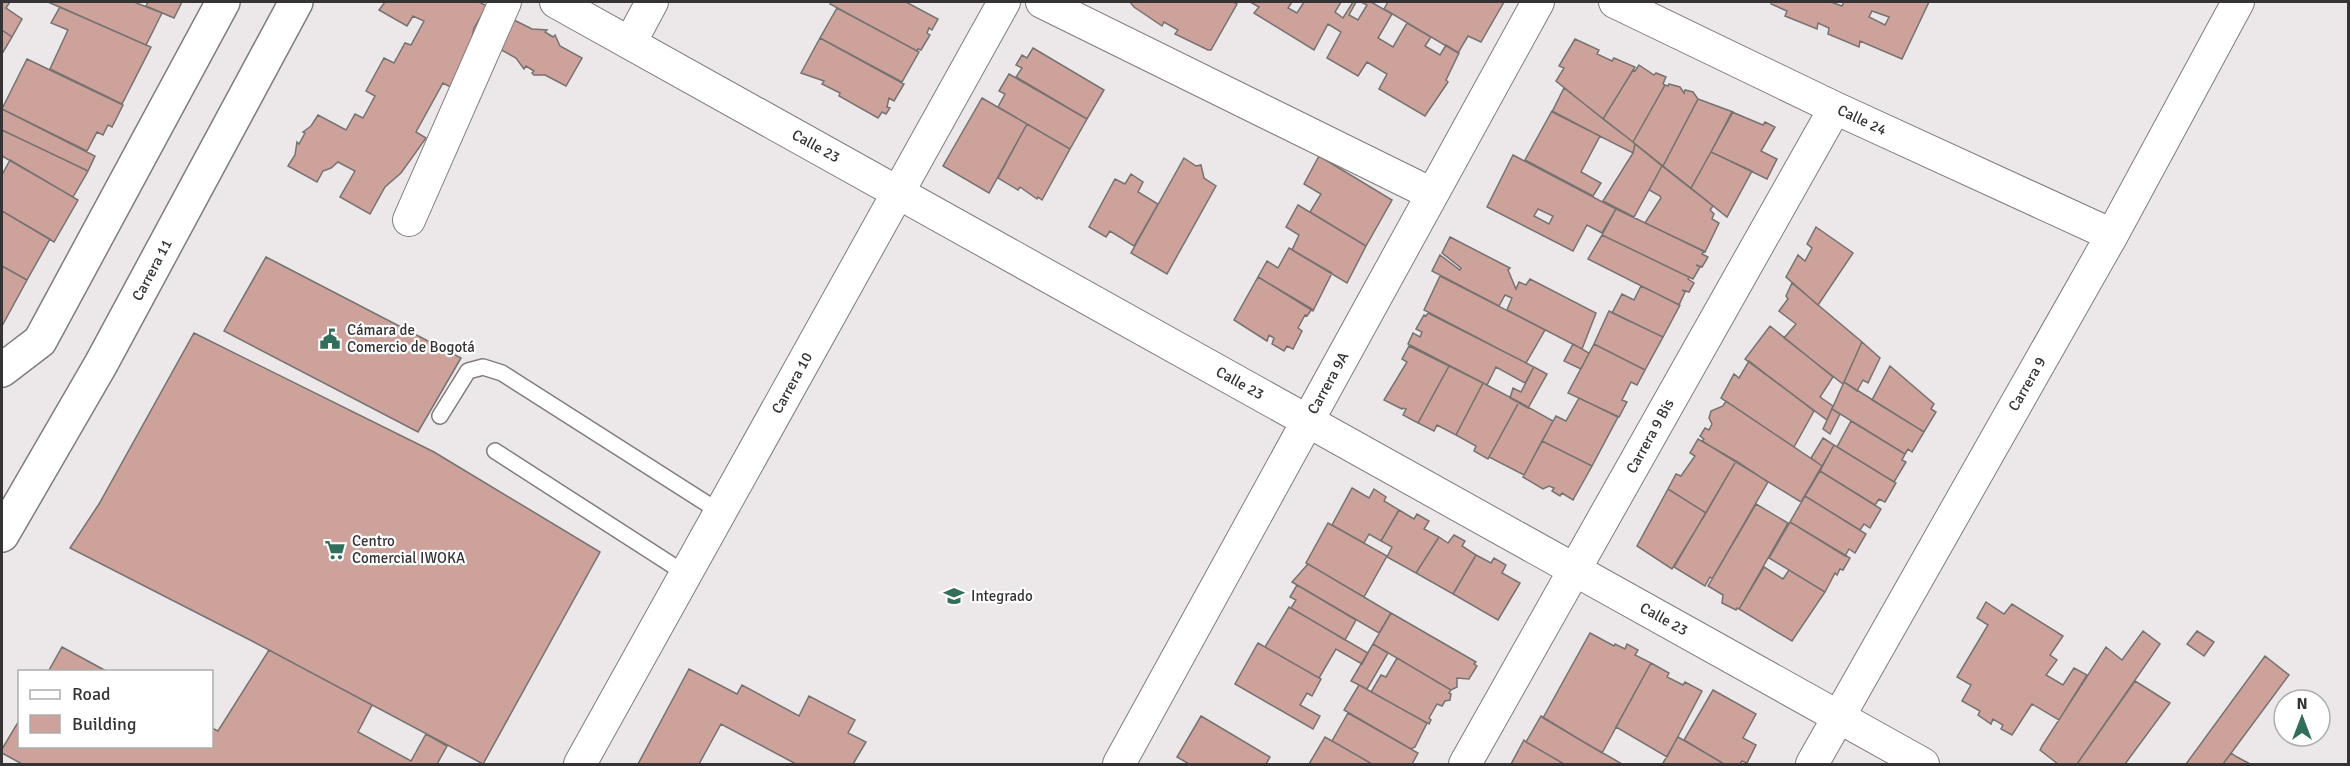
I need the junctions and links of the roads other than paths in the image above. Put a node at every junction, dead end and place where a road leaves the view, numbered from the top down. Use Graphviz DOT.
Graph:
graph roads {
  1 [pos="223,2"];
  2 [pos="297,2"];
  3 [pos="505,2"];
  4 [pos="556,2"];
  5 [pos="652,2"];
  6 [pos="1004,2"];
  7 [pos="1042,2"];
  8 [pos="1538,2"];
  9 [pos="1615,2"];
  10 [pos="2238,2"];
  11 [pos="630,43"];
  12 [pos="1834,108"];
  13 [pos="898,192"];
  14 [pos="1432,194"];
  15 [pos="409,220"];
  16 [pos="2112,235"];
  17 [pos="2,370"];
  18 [pos="440,416"];
  19 [pos="1308,421"];
  20 [pos="495,451"];
  21 [pos="720,512"];
  22 [pos="2,535"];
  23 [pos="1575,569"];
  24 [pos="686,574"];
  25 [pos="1839,716"];
  26 [pos="580,765"];
  27 [pos="1119,765"];
  28 [pos="1465,765"];
  29 [pos="1812,765"];
  30 [pos="1923,765"];
  1 -- 17 [label="main road"];
  2 -- 22 [label="main road, Carrera 11"];
  3 -- 15 [label="street"];
  4 -- 11 [label="street, Calle 23"];
  5 -- 11 [label="street"];
  6 -- 13 [label="street, Carrera 10"];
  7 -- 14 [label="street"];
  8 -- 14 [label="street, Carrera 9A"];
  9 -- 12 [label="street, Calle 24"];
  10 -- 16 [label="street, Carrera 9"];
  11 -- 13 [label="street, Calle 23"];
  12 -- 16 [label="street, Calle 24"];
  12 -- 23 [label="street, Carrera 9 Bis"];
  13 -- 19 [label="street, Calle 23"];
  13 -- 21 [label="street, Carrera 10"];
  14 -- 19 [label="street, Carrera 9A"];
  16 -- 25 [label="street, Carrera 9"];
  18 -- 21 [label="lane"];
  19 -- 23 [label="street, Calle 23"];
  19 -- 27 [label="street, Carrera 9A"];
  20 -- 24 [label="lane"];
  21 -- 24 [label="street, Carrera 10"];
  23 -- 25 [label="street, Calle 23"];
  23 -- 28 [label="street, Carrera 9 Bis"];
  24 -- 26 [label="street, Carrera 10"];
  25 -- 29 [label="street, Carrera 9"];
  25 -- 30 [label="street, Calle 23"];
}
